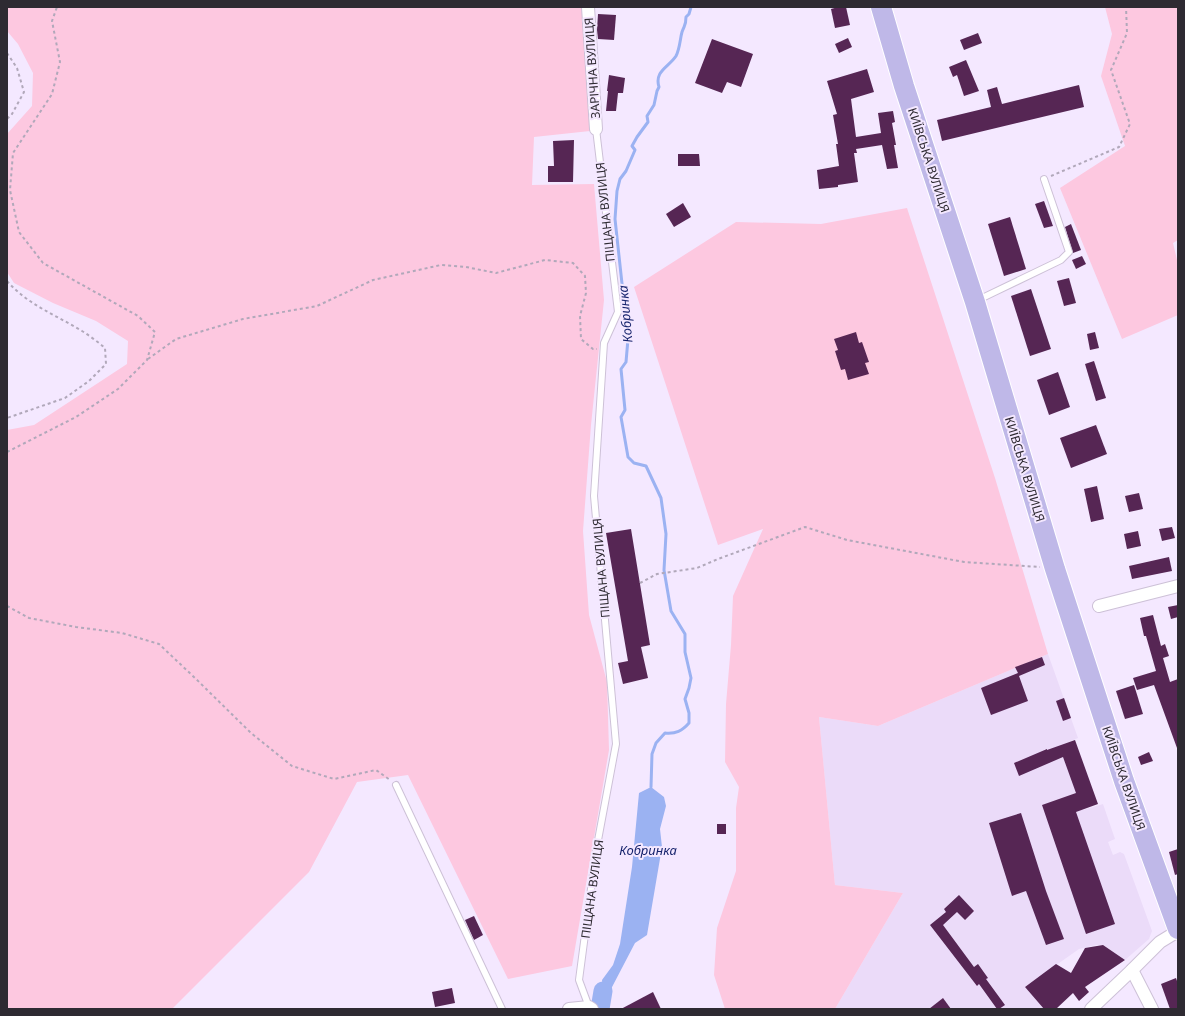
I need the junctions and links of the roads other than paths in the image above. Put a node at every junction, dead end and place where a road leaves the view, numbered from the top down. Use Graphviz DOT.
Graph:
graph roads {
  1 [pos="588,7"];
  2 [pos="881,7"];
  3 [pos="596,129"];
  4 [pos="1044,179"];
  5 [pos="975,302"];
  6 [pos="1178,586"];
  7 [pos="1099,606"];
  8 [pos="396,785"];
  9 [pos="1178,930"];
  10 [pos="1132,970"];
  11 [pos="590,1008"];
  12 [pos="502,1009"];
  13 [pos="569,1009"];
  14 [pos="1091,1009"];
  15 [pos="1152,1009"];
  1 -- 3 [label="street, ЗАРІЧНА ВУЛИЦЯ"];
  2 -- 5 [label="main road, КИЇВСЬКА ВУЛИЦЯ"];
  3 -- 11 [label="lane, ПІЩАНА ВУЛИЦЯ"];
  4 -- 5 [label="lane"];
  5 -- 9 [label="main road, КИЇВСЬКА ВУЛИЦЯ"];
  6 -- 7 [label="street"];
  8 -- 12 [label="lane"];
  9 -- 10 [label="street"];
  10 -- 14 [label="street"];
  10 -- 15 [label="street"];
  11 -- 13 [label="street, ПІЩАНА ВУЛИЦЯ"];
}
